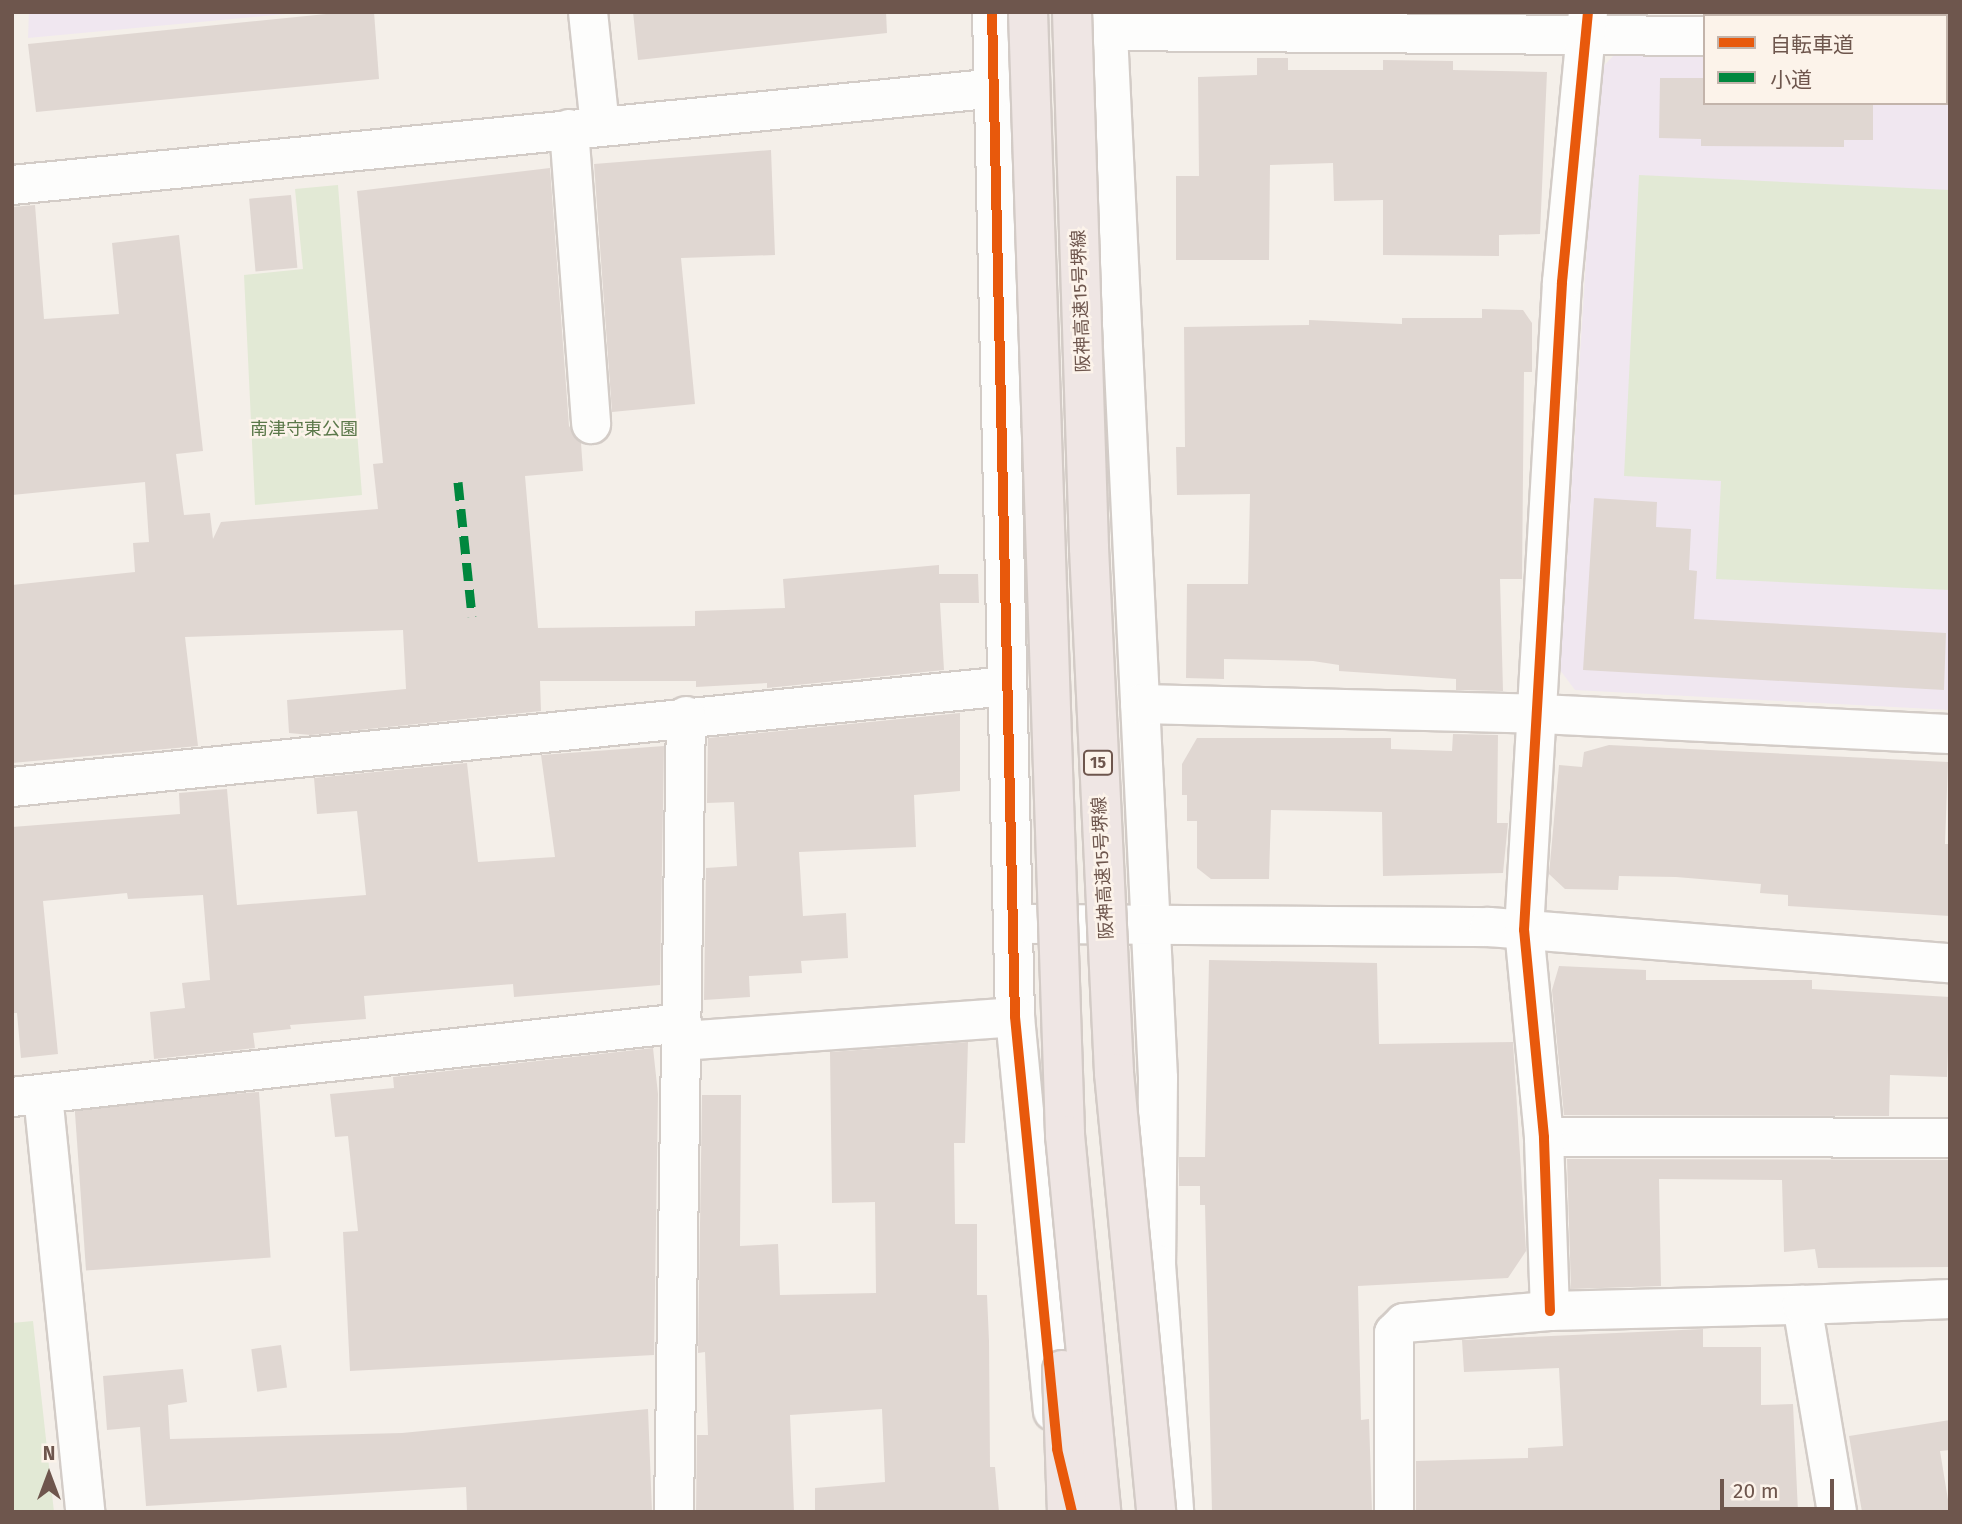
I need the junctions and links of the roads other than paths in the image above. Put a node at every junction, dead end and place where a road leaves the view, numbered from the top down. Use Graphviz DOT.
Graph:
graph roads {
  1 [pos="588,12"];
  2 [pos="992,12"];
  3 [pos="1028,12"];
  4 [pos="1072,12"];
  5 [pos="1107,22"];
  6 [pos="1586,23"];
  7 [pos="1703,36"];
  8 [pos="997,88"];
  9 [pos="585,127"];
  10 [pos="12,186"];
  11 [pos="591,424"];
  12 [pos="1007,686"];
  13 [pos="1140,704"];
  14 [pos="1539,715"];
  15 [pos="685,716"];
  16 [pos="1950,734"];
  17 [pos="12,787"];
  18 [pos="1012,924"];
  19 [pos="1147,929"];
  20 [pos="1524,930"];
  21 [pos="1950,963"];
  22 [pos="1015,1017"];
  23 [pos="682,1032"];
  24 [pos="28,1096"];
  25 [pos="1065,1135"];
  26 [pos="1544,1137"];
  27 [pos="1950,1138"];
  28 [pos="1950,1298"];
  29 [pos="1802,1305"];
  30 [pos="1550,1311"];
  31 [pos="1065,1505"];
  32 [pos="85,1512"];
  33 [pos="674,1512"];
  34 [pos="1101,1512"];
  35 [pos="1156,1512"];
  36 [pos="1174,1512"];
  37 [pos="1394,1512"];
  38 [pos="1837,1512"];
  1 -- 9 [label="street"];
  2 -- 8 [label="street"];
  3 -- 25 [label="highway, bridge"];
  4 -- 35 [label="highway, 阪神高速15号堺線 / 15, bridge"];
  5 -- 6 [label="street"];
  5 -- 13 [label="street"];
  6 -- 7 [label="street"];
  6 -- 14 [label="street"];
  8 -- 9 [label="street"];
  8 -- 12 [label="street"];
  9 -- 10 [label="street"];
  9 -- 11 [label="street"];
  12 -- 15 [label="street"];
  12 -- 18 [label="street"];
  13 -- 14 [label="street"];
  13 -- 19 [label="street"];
  14 -- 16 [label="street"];
  14 -- 20 [label="street"];
  15 -- 17 [label="street"];
  15 -- 23 [label="street"];
  18 -- 19 [label="street"];
  18 -- 22 [label="street"];
  19 -- 20 [label="street"];
  19 -- 36 [label="street"];
  20 -- 21 [label="street"];
  20 -- 26 [label="street"];
  22 -- 23 [label="street"];
  22 -- 31 [label="street"];
  23 -- 24 [label="street"];
  23 -- 33 [label="street"];
  24 -- 32 [label="street"];
  25 -- 31 [label="highway, bridge"];
  25 -- 34 [label="highway, bridge"];
  26 -- 27 [label="street"];
  26 -- 30 [label="street"];
  28 -- 29 [label="street"];
  29 -- 30 [label="street"];
  29 -- 38 [label="street"];
  30 -- 37 [label="street"];
}
